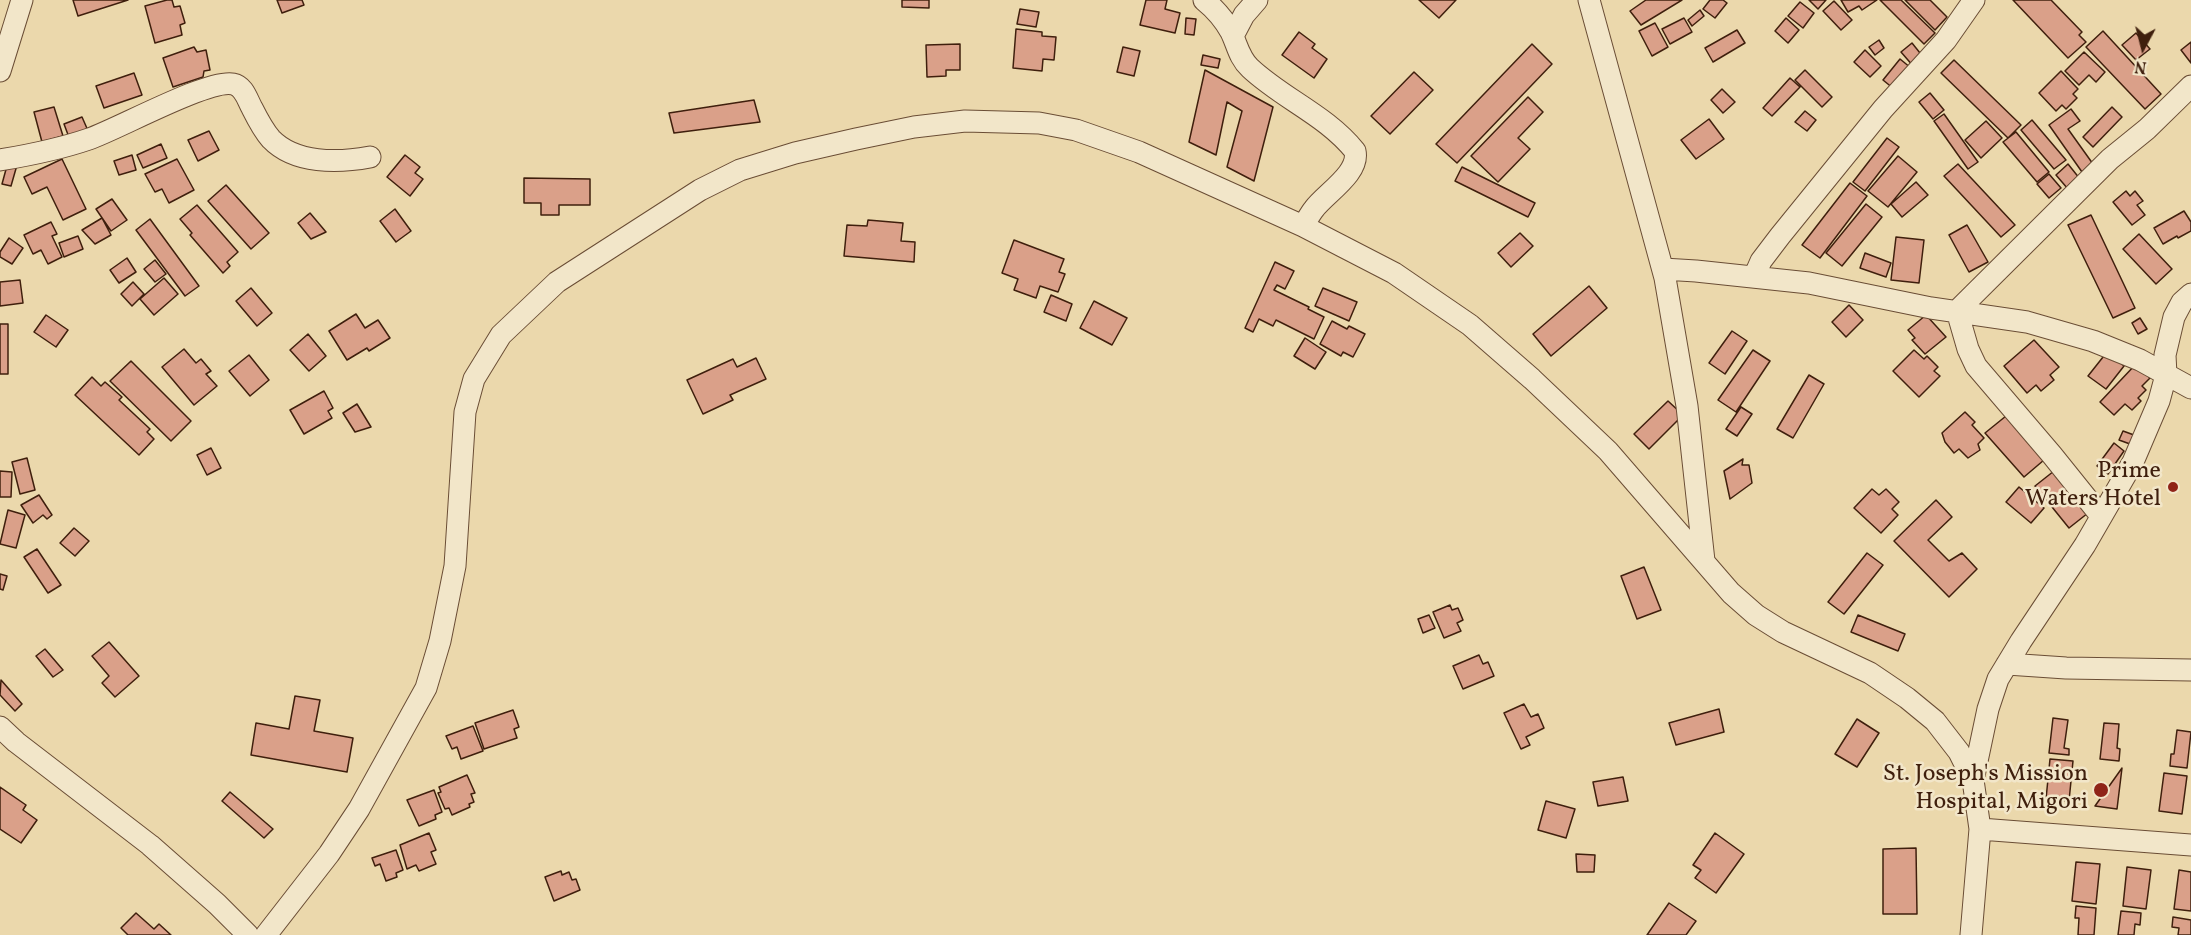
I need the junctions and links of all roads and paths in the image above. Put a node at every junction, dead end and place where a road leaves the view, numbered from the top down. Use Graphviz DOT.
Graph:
graph roads {
  1 [pos="22,0"];
  2 [pos="1204,0"];
  3 [pos="1257,0"];
  4 [pos="1589,0"];
  5 [pos="1974,0"];
  6 [pos="1233,36"];
  7 [pos="0,71"];
  8 [pos="2191,86"];
  9 [pos="370,157"];
  10 [pos="0,160"];
  11 [pos="1304,226"];
  12 [pos="1663,269"];
  13 [pos="1754,277"];
  14 [pos="2191,294"];
  15 [pos="1957,311"];
  16 [pos="2166,375"];
  17 [pos="2191,388"];
  18 [pos="2102,516"];
  19 [pos="1704,561"];
  20 [pos="2007,664"];
  21 [pos="2191,670"];
  22 [pos="0,727"];
  23 [pos="1973,780"];
  24 [pos="1980,829"];
  25 [pos="2191,844"];
  26 [pos="248,935"];
  27 [pos="266,935"];
  28 [pos="1971,935"];
  1 -- 7 [label="street"];
  2 -- 6 [label="street"];
  3 -- 6 [label="street"];
  4 -- 12 [label="street"];
  5 -- 13 [label="street"];
  6 -- 11 [label="street"];
  8 -- 15 [label="street"];
  9 -- 10 [label="street"];
  11 -- 19 [label="street"];
  11 -- 27 [label="street"];
  12 -- 13 [label="street"];
  12 -- 19 [label="street"];
  13 -- 15 [label="street"];
  14 -- 16 [label="street"];
  15 -- 16 [label="street"];
  15 -- 18 [label="street"];
  16 -- 17 [label="street"];
  16 -- 18 [label="street"];
  18 -- 20 [label="street"];
  19 -- 23 [label="street"];
  20 -- 21 [label="street"];
  20 -- 23 [label="street"];
  22 -- 26 [label="street"];
  23 -- 24 [label="street"];
  24 -- 25 [label="street"];
  24 -- 28 [label="street"];
}
